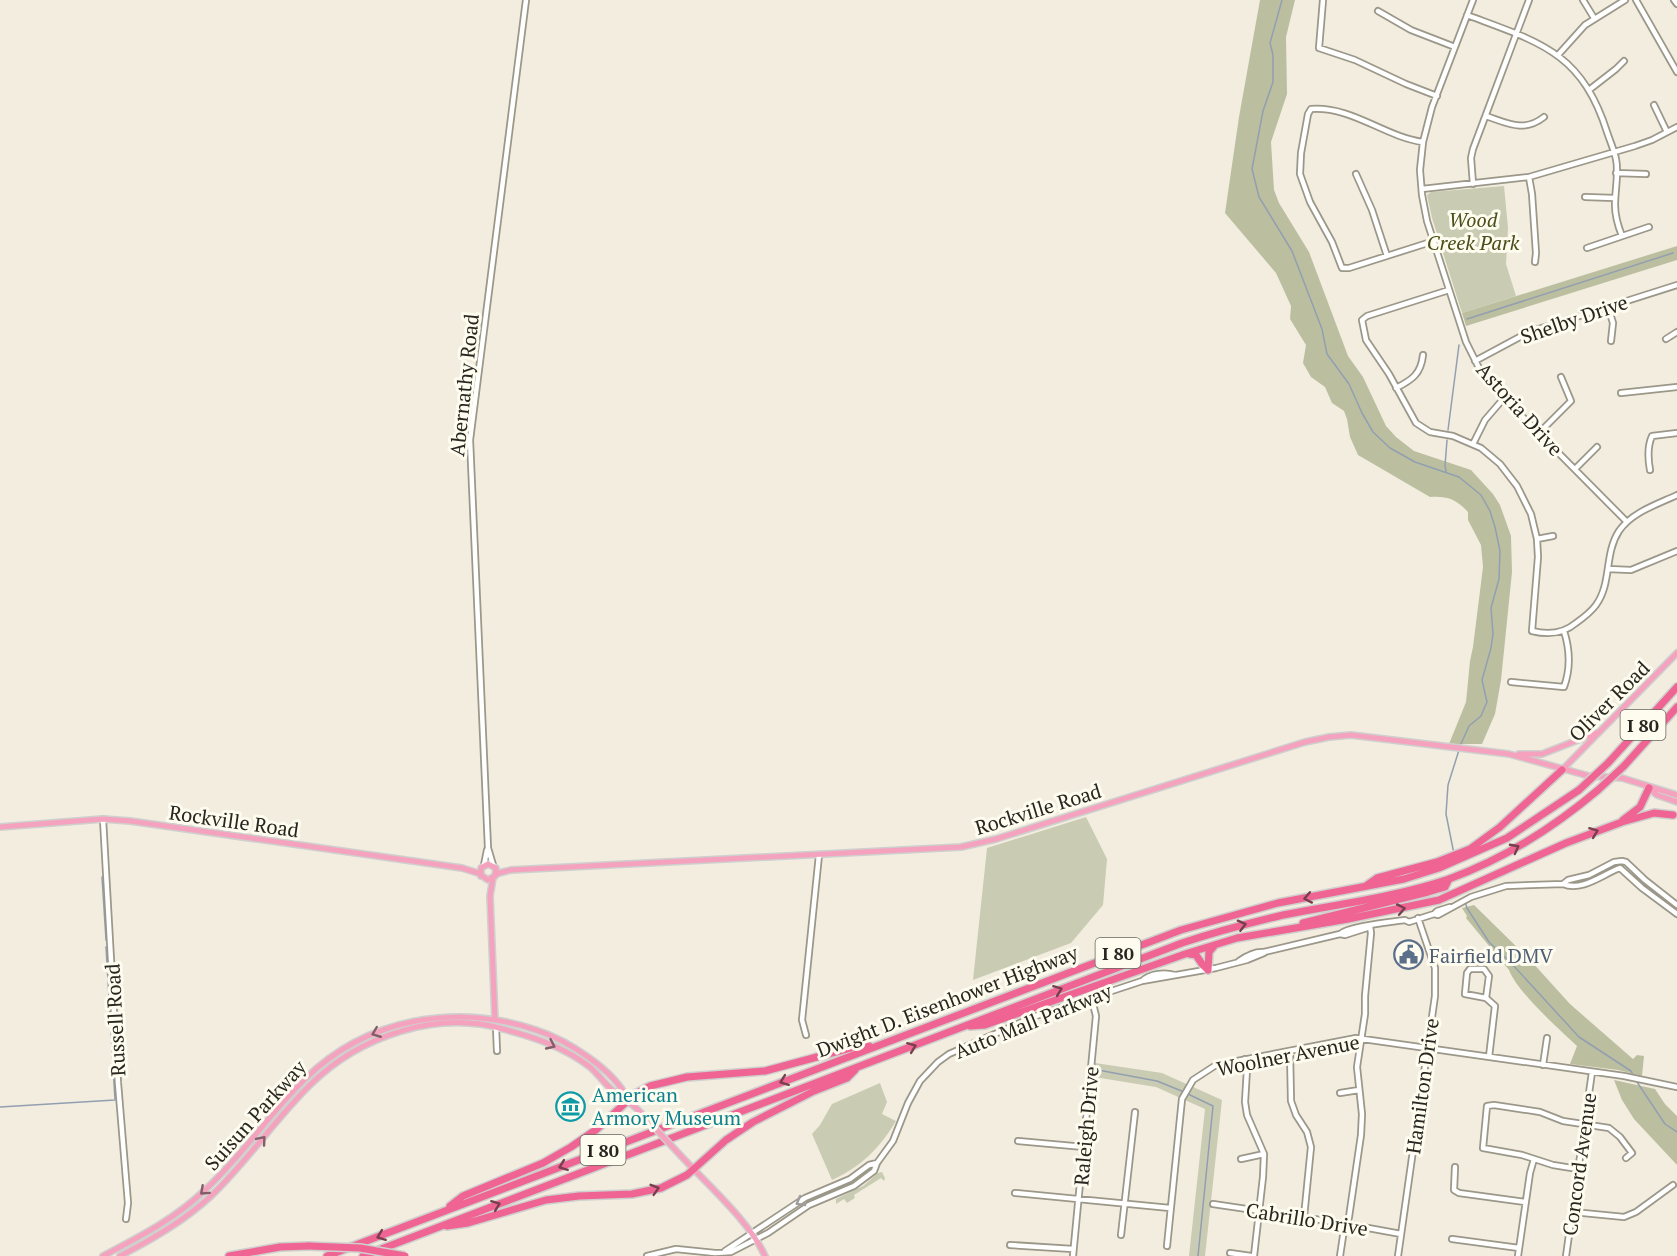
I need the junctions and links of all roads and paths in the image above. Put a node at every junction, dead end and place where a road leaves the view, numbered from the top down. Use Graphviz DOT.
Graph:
graph roads {
  1 [pos="526,0"];
  2 [pos="1323,0"];
  3 [pos="1473,0"];
  4 [pos="1529,0"];
  5 [pos="1583,0"];
  6 [pos="1625,0"];
  7 [pos="1636,0"];
  8 [pos="1674,0"];
  9 [pos="1677,4"];
  10 [pos="1378,11"];
  11 [pos="1467,15"];
  12 [pos="1594,18"];
  13 [pos="1517,33"];
  14 [pos="1455,47"];
  15 [pos="1558,55"];
  16 [pos="1624,61"];
  17 [pos="1677,72"];
  18 [pos="1589,90"];
  19 [pos="1437,96"];
  20 [pos="1654,105"];
  21 [pos="1486,116"];
  22 [pos="1544,117"];
  23 [pos="1677,127"];
  24 [pos="1667,132"];
  25 [pos="1423,142"];
  26 [pos="1614,153"];
  27 [pos="1616,173"];
  28 [pos="1356,174"];
  29 [pos="1646,174"];
  30 [pos="1529,177"];
  31 [pos="1473,184"];
  32 [pos="1422,189"];
  33 [pos="1585,197"];
  34 [pos="1615,198"];
  35 [pos="1649,227"];
  36 [pos="1622,236"];
  37 [pos="1434,241"];
  38 [pos="1587,248"];
  39 [pos="1388,256"];
  40 [pos="1535,262"];
  41 [pos="1677,285"];
  42 [pos="1449,290"];
  43 [pos="1608,307"];
  44 [pos="1677,332"];
  45 [pos="1666,339"];
  46 [pos="1611,341"];
  47 [pos="1423,355"];
  48 [pos="1475,361"];
  49 [pos="1561,377"];
  50 [pos="1677,387"];
  51 [pos="1396,388"];
  52 [pos="1620,393"];
  53 [pos="1504,398"];
  54 [pos="1539,433"];
  55 [pos="1677,433"];
  56 [pos="1473,444"];
  57 [pos="1597,447"];
  58 [pos="1575,469"];
  59 [pos="1650,470"];
  60 [pos="1677,495"];
  61 [pos="1627,522"];
  62 [pos="1553,536"];
  63 [pos="1537,539"];
  64 [pos="1677,551"];
  65 [pos="1608,569"];
  66 [pos="1564,631"];
  67 [pos="1677,652"];
  68 [pos="1511,682"];
  69 [pos="1677,687"];
  70 [pos="1677,707"];
  71 [pos="1600,731"];
  72 [pos="1509,754"];
  73 [pos="1562,770"];
  74 [pos="1649,788"];
  75 [pos="1677,795"];
  76 [pos="1677,802"];
  77 [pos="1673,815"];
  78 [pos="104,819"];
  79 [pos="1622,822"];
  80 [pos="0,827"];
  81 [pos="488,848"];
  82 [pos="819,855"];
  83 [pos="1460,857"];
  84 [pos="483,866"];
  85 [pos="494,866"];
  86 [pos="462,868"];
  87 [pos="511,870"];
  88 [pos="483,877"];
  89 [pos="494,877"];
  90 [pos="1449,879"];
  91 [pos="1563,884"];
  92 [pos="490,896"];
  93 [pos="1677,905"];
  94 [pos="1677,914"];
  95 [pos="1418,918"];
  96 [pos="1370,927"];
  97 [pos="1272,932"];
  98 [pos="1217,944"];
  99 [pos="1185,954"];
  100 [pos="1208,970"];
  101 [pos="1091,996"];
  102 [pos="1486,999"];
  103 [pos="495,1019"];
  104 [pos="496,1027"];
  105 [pos="965,1027"];
  106 [pos="806,1035"];
  107 [pos="1547,1038"];
  108 [pos="1361,1039"];
  109 [pos="878,1045"];
  110 [pos="1426,1048"];
  111 [pos="497,1051"];
  112 [pos="1290,1051"];
  113 [pos="1489,1057"];
  114 [pos="1245,1059"];
  115 [pos="1544,1065"];
  116 [pos="859,1067"];
  117 [pos="1592,1072"];
  118 [pos="610,1081"];
  119 [pos="1677,1087"];
  120 [pos="1359,1090"];
  121 [pos="1340,1093"];
  122 [pos="628,1100"];
  123 [pos="1135,1112"];
  124 [pos="1585,1123"];
  125 [pos="1018,1141"];
  126 [pos="1084,1147"];
  127 [pos="1264,1154"];
  128 [pos="1626,1158"];
  129 [pos="1240,1159"];
  130 [pos="1534,1159"];
  131 [pos="877,1163"];
  132 [pos="1455,1167"];
  133 [pos="1578,1168"];
  134 [pos="694,1169"];
  135 [pos="1673,1185"];
  136 [pos="1015,1193"];
  137 [pos="1079,1198"];
  138 [pos="1525,1202"];
  139 [pos="1125,1203"];
  140 [pos="1213,1204"];
  141 [pos="1170,1208"];
  142 [pos="1260,1211"];
  143 [pos="1573,1212"];
  144 [pos="438,1214"];
  145 [pos="1304,1217"];
  146 [pos="126,1219"];
  147 [pos="1347,1224"];
  148 [pos="441,1226"];
  149 [pos="1401,1234"];
  150 [pos="1121,1235"];
  151 [pos="754,1237"];
  152 [pos="1452,1239"];
  153 [pos="1010,1245"];
  154 [pos="1167,1246"];
  155 [pos="1519,1248"];
  156 [pos="1073,1250"];
  157 [pos="1230,1253"];
  158 [pos="128,1254"];
  159 [pos="103,1256"];
  160 [pos="120,1256"];
  161 [pos="229,1256"];
  162 [pos="327,1256"];
  163 [pos="363,1256"];
  164 [pos="405,1256"];
  165 [pos="647,1256"];
  166 [pos="765,1256"];
  167 [pos="1073,1256"];
  168 [pos="1253,1256"];
  169 [pos="1340,1256"];
  170 [pos="1398,1256"];
  171 [pos="1518,1256"];
  172 [pos="1566,1256"];
  1 -- 81 [label="street, Abernathy Road"];
  2 -- 19 [label="street"];
  3 -- 11 [label="street, Astoria Drive"];
  4 -- 13 [label="street"];
  5 -- 12 [label="street"];
  6 -- 12 [label="street"];
  7 -- 17 [label="street"];
  8 -- 9 [label="street"];
  10 -- 14 [label="street"];
  11 -- 13 [label="street"];
  11 -- 14 [label="street, Astoria Drive"];
  12 -- 15 [label="street"];
  13 -- 15 [label="street"];
  13 -- 21 [label="street"];
  14 -- 19 [label="street, Astoria Drive"];
  15 -- 18 [label="street"];
  16 -- 18 [label="street"];
  18 -- 26 [label="street"];
  19 -- 25 [label="street, Astoria Drive"];
  20 -- 24 [label="street"];
  21 -- 22 [label="street"];
  21 -- 31 [label="street"];
  23 -- 24 [label="street"];
  24 -- 26 [label="street"];
  25 -- 32 [label="street, Astoria Drive"];
  25 -- 39 [label="street"];
  26 -- 27 [label="street"];
  26 -- 30 [label="street"];
  27 -- 29 [label="street"];
  27 -- 34 [label="street"];
  28 -- 39 [label="street"];
  30 -- 31 [label="street"];
  30 -- 40 [label="street"];
  31 -- 32 [label="street"];
  32 -- 37 [label="street, Astoria Drive"];
  33 -- 34 [label="street"];
  34 -- 36 [label="street"];
  35 -- 36 [label="street"];
  36 -- 38 [label="street"];
  37 -- 39 [label="street"];
  37 -- 42 [label="street, Astoria Drive"];
  41 -- 43 [label="street, Shelby Drive"];
  42 -- 48 [label="street, Astoria Drive"];
  42 -- 51 [label="street"];
  43 -- 46 [label="street"];
  43 -- 48 [label="street, Shelby Drive"];
  44 -- 45 [label="street"];
  47 -- 51 [label="street"];
  48 -- 53 [label="street, Astoria Drive"];
  49 -- 54 [label="street"];
  50 -- 52 [label="street"];
  51 -- 56 [label="street"];
  53 -- 54 [label="street, Astoria Drive"];
  53 -- 56 [label="street"];
  54 -- 58 [label="street, Astoria Drive"];
  55 -- 59 [label="street"];
  56 -- 63 [label="street"];
  57 -- 58 [label="street"];
  58 -- 61 [label="street, Astoria Drive"];
  60 -- 61 [label="street"];
  61 -- 65 [label="street"];
  62 -- 63 [label="street"];
  63 -- 66 [label="street"];
  64 -- 65 [label="street"];
  65 -- 66 [label="street"];
  66 -- 68 [label="street"];
  67 -- 71 [label="main road, Oliver Road"];
  69 -- 83 [label="highway, Dwight D. Eisenhower Highway / I 80, bridge"];
  90 -- 70 [label="highway, Dwight D. Eisenhower Highway / I 80, one-way, bridge"];
  71 -- 72 [label="main road"];
  71 -- 73 [label="main road, Oliver Road"];
  72 -- 73 [label="main road, Rockville Road"];
  72 -- 82 [label="main road, Rockville Road"];
  73 -- 74 [label="main road, Rockville Road"];
  73 -- 83 [label="highway"];
  74 -- 75 [label="main road"];
  74 -- 76 [label="main road"];
  74 -- 79 [label="highway"];
  77 -- 79 [label="highway"];
  78 -- 80 [label="main road, Rockville Road"];
  78 -- 86 [label="main road, Rockville Road"];
  78 -- 146 [label="street, Russell Road"];
  97 -- 79 [label="highway, one-way"];
  81 -- 84 [label="street, Abernathy Road"];
  81 -- 85 [label="street, Abernathy Road"];
  82 -- 87 [label="main road, Rockville Road"];
  82 -- 106 [label="street"];
  83 -- 109 [label="highway, Dwight D. Eisenhower Highway / I 80, one-way"];
  84 -- 85 [label="main road, Rockville Road"];
  84 -- 86 [label="main road, Rockville Road"];
  84 -- 88 [label="main road"];
  85 -- 87 [label="main road, Rockville Road"];
  85 -- 89 [label="main road"];
  86 -- 88 [label="main road, Rockville Road"];
  87 -- 89 [label="main road, Rockville Road"];
  88 -- 89 [label="main road, Rockville Road"];
  88 -- 92 [label="main road"];
  89 -- 92 [label="main road"];
  90 -- 97 [label="highway"];
  105 -- 90 [label="highway, Dwight D. Eisenhower Highway / I 80, one-way"];
  91 -- 93 [label="street, Auto Mall Parkway"];
  91 -- 94 [label="street, Auto Mall Parkway"];
  91 -- 95 [label="street, Auto Mall Parkway"];
  92 -- 103 [label="main road"];
  95 -- 96 [label="street, Auto Mall Parkway"];
  95 -- 110 [label="street, Hamilton Drive"];
  96 -- 100 [label="street, Auto Mall Parkway"];
  96 -- 108 [label="street"];
  97 -- 98 [label="highway"];
  98 -- 99 [label="highway"];
  98 -- 100 [label="highway"];
  99 -- 100 [label="highway"];
  99 -- 105 [label="highway"];
  100 -- 101 [label="street, Auto Mall Parkway"];
  101 -- 126 [label="street, Raleigh Drive"];
  101 -- 131 [label="street, Auto Mall Parkway"];
  102 -- 102 [label="street"];
  102 -- 113 [label="street"];
  103 -- 104 [label="main road"];
  103 -- 118 [label="main road, Suisun Parkway"];
  103 -- 159 [label="main road, Suisun Parkway, one-way"];
  104 -- 111 [label="street"];
  104 -- 118 [label="main road, Suisun Parkway, one-way"];
  158 -- 104 [label="main road, Suisun Parkway, one-way"];
  116 -- 105 [label="highway, Dwight D. Eisenhower Highway / I 80, one-way"];
  107 -- 115 [label="street"];
  108 -- 110 [label="street, Woolner Avenue"];
  108 -- 112 [label="street, Woolner Avenue"];
  108 -- 120 [label="street"];
  109 -- 122 [label="highway"];
  109 -- 144 [label="highway, Dwight D. Eisenhower Highway / I 80, one-way"];
  110 -- 113 [label="street, Woolner Avenue"];
  110 -- 149 [label="street, Hamilton Drive"];
  112 -- 114 [label="street, Woolner Avenue"];
  112 -- 145 [label="street"];
  113 -- 115 [label="street, Woolner Avenue"];
  114 -- 127 [label="street"];
  114 -- 141 [label="street, Woolner Avenue"];
  115 -- 117 [label="street, Woolner Avenue"];
  116 -- 134 [label="highway"];
  148 -- 116 [label="highway, Dwight D. Eisenhower Highway / I 80, one-way"];
  117 -- 119 [label="street, Woolner Avenue"];
  117 -- 124 [label="street, Concord Avenue"];
  118 -- 122 [label="main road, Suisun Parkway"];
  118 -- 122 [label="main road, Suisun Parkway"];
  120 -- 121 [label="street"];
  120 -- 147 [label="street"];
  122 -- 134 [label="main road, Suisun Parkway, bridge"];
  122 -- 144 [label="highway"];
  123 -- 139 [label="street"];
  124 -- 128 [label="street"];
  124 -- 130 [label="street"];
  124 -- 133 [label="street, Concord Avenue"];
  125 -- 126 [label="street"];
  126 -- 137 [label="street, Raleigh Drive"];
  127 -- 129 [label="street"];
  127 -- 142 [label="street"];
  130 -- 133 [label="street"];
  130 -- 138 [label="street"];
  131 -- 151 [label="street, Auto Mall Parkway, one-way"];
  131 -- 151 [label="street, Auto Mall Parkway"];
  132 -- 138 [label="street"];
  133 -- 143 [label="street, Concord Avenue"];
  148 -- 134 [label="highway, one-way"];
  134 -- 151 [label="main road, Suisun Parkway"];
  135 -- 143 [label="street"];
  136 -- 137 [label="street"];
  137 -- 139 [label="street"];
  137 -- 156 [label="street, Raleigh Drive"];
  138 -- 155 [label="street"];
  139 -- 141 [label="street"];
  139 -- 150 [label="street"];
  140 -- 142 [label="street, Cabrillo Drive"];
  141 -- 154 [label="street, Woolner Avenue"];
  142 -- 145 [label="street, Cabrillo Drive"];
  142 -- 168 [label="street"];
  143 -- 172 [label="street, Concord Avenue"];
  144 -- 162 [label="highway, Dwight D. Eisenhower Highway / I 80, one-way"];
  145 -- 147 [label="street, Cabrillo Drive"];
  147 -- 149 [label="street, Cabrillo Drive"];
  147 -- 169 [label="street"];
  148 -- 163 [label="highway, Dwight D. Eisenhower Highway / I 80"];
  149 -- 170 [label="street, Hamilton Drive"];
  151 -- 165 [label="street"];
  151 -- 166 [label="main road, Suisun Parkway"];
  152 -- 155 [label="street"];
  153 -- 156 [label="street"];
  155 -- 171 [label="street"];
  156 -- 167 [label="street, Raleigh Drive"];
  157 -- 168 [label="street"];
  158 -- 160 [label="main road, Suisun Parkway"];
  161 -- 164 [label="highway, bridge"];
}
